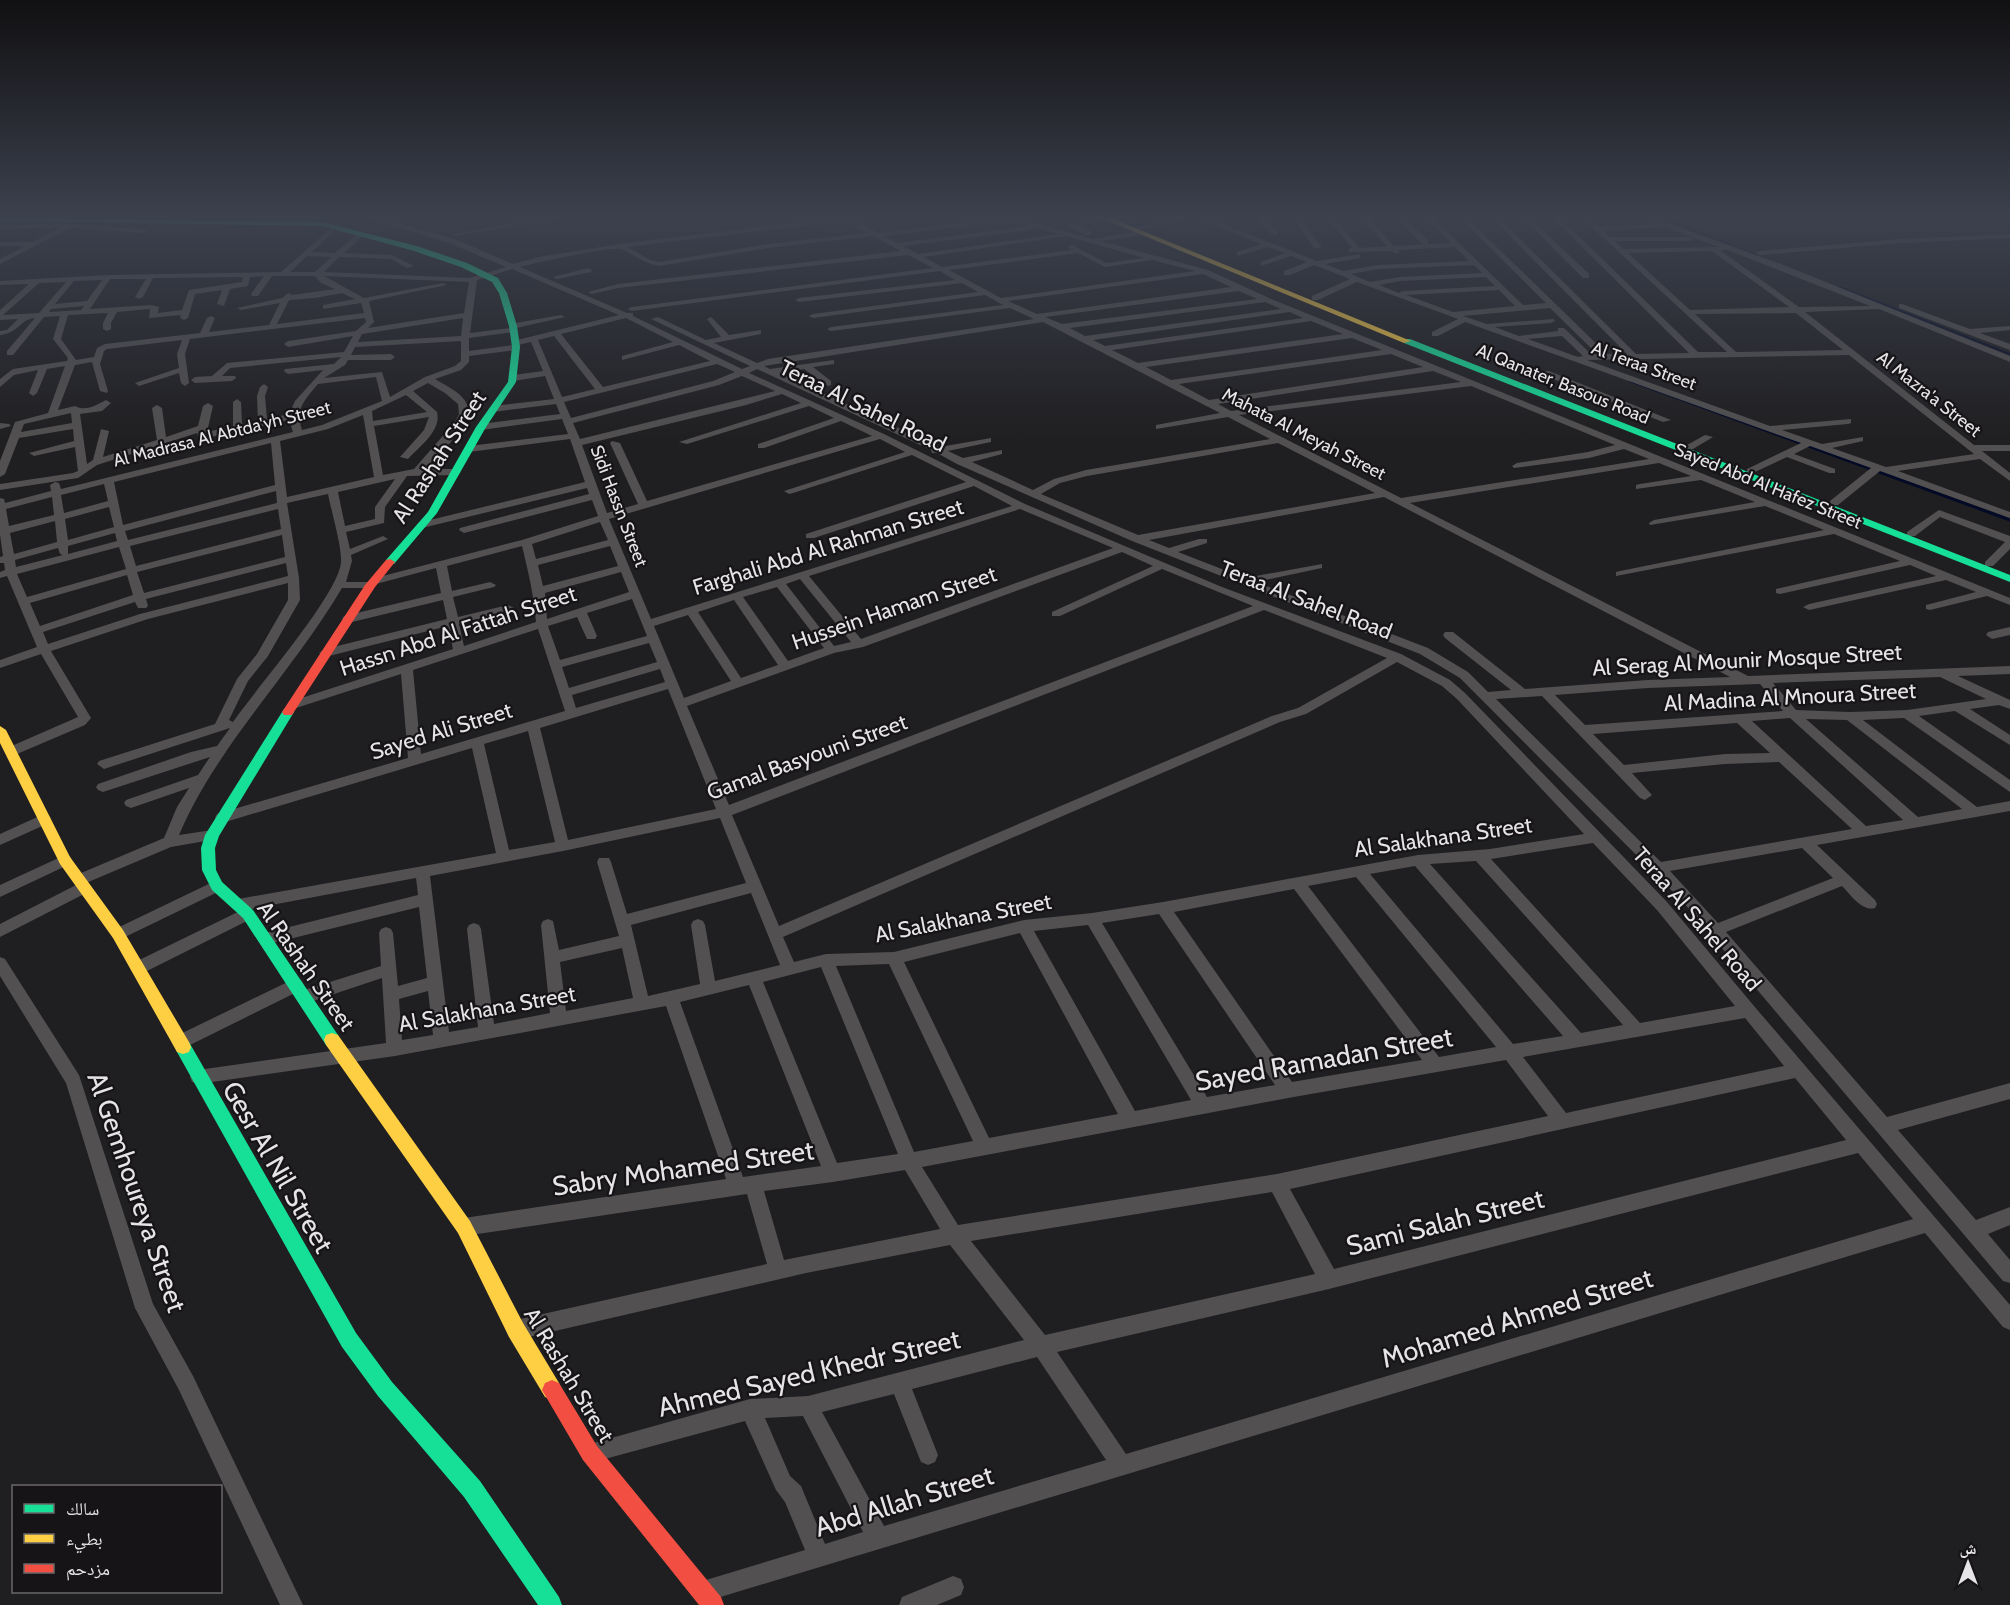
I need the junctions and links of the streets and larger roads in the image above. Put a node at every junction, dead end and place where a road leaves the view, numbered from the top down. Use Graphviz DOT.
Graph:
graph roads {
  1 [pos="24,293"];
  2 [pos="61,293"];
  3 [pos="97,293"];
  4 [pos="141,293"];
  5 [pos="192,293"];
  6 [pos="225,293"];
  7 [pos="285,293"];
  8 [pos="330,293"];
  9 [pos="350,293"];
  10 [pos="406,293"];
  11 [pos="470,293"];
  12 [pos="500,293"];
  13 [pos="585,293"];
  14 [pos="594,293"];
  15 [pos="766,293"];
  16 [pos="861,293"];
  17 [pos="986,293"];
  18 [pos="1053,293"];
  19 [pos="1208,293"];
  20 [pos="1251,293"];
  21 [pos="1301,293"];
  22 [pos="1303,293"];
  23 [pos="1326,293"];
  24 [pos="1414,293"];
  25 [pos="1506,293"];
  26 [pos="1540,293"];
  27 [pos="1571,293"];
  28 [pos="1633,293"];
  29 [pos="1667,293"];
  30 [pos="1775,293"];
  31 [pos="1845,293"];
  32 [pos="1865,293"];
  33 [pos="1395,294"];
  34 [pos="285,296"];
  35 [pos="139,297"];
  36 [pos="1315,298"];
  37 [pos="1858,298"];
  38 [pos="799,300"];
  39 [pos="1001,300"];
  40 [pos="1266,300"];
  41 [pos="365,301"];
  42 [pos="90,303"];
  43 [pos="1517,303"];
  44 [pos="1789,303"];
  45 [pos="221,304"];
  46 [pos="1552,305"];
  47 [pos="1011,306"];
  48 [pos="49,307"];
  49 [pos="326,307"];
  50 [pos="1431,307"];
  51 [pos="241,308"];
  52 [pos="1884,308"];
  53 [pos="114,310"];
  54 [pos="1292,310"];
  55 [pos="1799,310"];
  56 [pos="633,312"];
  57 [pos="1688,312"];
  58 [pos="83,313"];
  59 [pos="1418,313"];
  60 [pos="1451,314"];
  61 [pos="64,315"];
  62 [pos="370,315"];
  63 [pos="469,315"];
  64 [pos="0,316"];
  65 [pos="41,316"];
  66 [pos="813,316"];
  67 [pos="25,317"];
  68 [pos="561,317"];
  69 [pos="211,318"];
  70 [pos="1040,318"];
  71 [pos="711,319"];
  72 [pos="1313,319"];
  73 [pos="1466,319"];
  74 [pos="1551,321"];
  75 [pos="1484,326"];
  76 [pos="1061,327"];
  77 [pos="271,328"];
  78 [pos="2010,328"];
  79 [pos="107,329"];
  80 [pos="831,329"];
  81 [pos="758,332"];
  82 [pos="1968,332"];
  83 [pos="0,333"];
  84 [pos="360,333"];
  85 [pos="117,334"];
  86 [pos="219,334"];
  87 [pos="557,334"];
  88 [pos="1435,334"];
  89 [pos="1355,335"];
  90 [pos="203,336"];
  91 [pos="187,337"];
  92 [pos="465,337"];
  93 [pos="515,337"];
  94 [pos="727,338"];
  95 [pos="1517,338"];
  96 [pos="1084,339"];
  97 [pos="534,340"];
  98 [pos="159,341"];
  99 [pos="682,342"];
  100 [pos="706,342"];
  101 [pos="288,344"];
  102 [pos="116,346"];
  103 [pos="214,347"];
  104 [pos="2010,347"];
  105 [pos="1103,349"];
  106 [pos="149,351"];
  107 [pos="1394,351"];
  108 [pos="348,352"];
  109 [pos="1849,352"];
  110 [pos="10,353"];
  111 [pos="99,354"];
  112 [pos="464,354"];
  113 [pos="1734,354"];
  114 [pos="1696,355"];
  115 [pos="1634,356"];
  116 [pos="391,357"];
  117 [pos="737,357"];
  118 [pos="1589,357"];
  119 [pos="1605,357"];
  120 [pos="2010,359"];
  121 [pos="1572,360"];
  122 [pos="717,361"];
  123 [pos="71,363"];
  124 [pos="831,363"];
  125 [pos="338,366"];
  126 [pos="629,366"];
  127 [pos="698,366"];
  128 [pos="806,366"];
  129 [pos="1137,366"];
  130 [pos="44,367"];
  131 [pos="1436,368"];
  132 [pos="183,369"];
  133 [pos="288,371"];
  134 [pos="751,372"];
  135 [pos="767,372"];
  136 [pos="548,373"];
  137 [pos="1395,374"];
  138 [pos="232,378"];
  139 [pos="513,378"];
  140 [pos="1365,378"];
  141 [pos="214,379"];
  142 [pos="428,379"];
  143 [pos="1347,381"];
  144 [pos="1591,381"];
  145 [pos="315,382"];
  146 [pos="716,382"];
  147 [pos="139,383"];
  148 [pos="828,383"];
  149 [pos="1169,383"];
  150 [pos="1473,383"];
  151 [pos="0,384"];
  152 [pos="264,387"];
  153 [pos="600,390"];
  154 [pos="1418,390"];
  155 [pos="104,391"];
  156 [pos="407,391"];
  157 [pos="783,391"];
  158 [pos="33,393"];
  159 [pos="1385,395"];
  160 [pos="1367,398"];
  161 [pos="558,401"];
  162 [pos="237,402"];
  163 [pos="387,402"];
  164 [pos="106,403"];
  165 [pos="810,403"];
  166 [pos="1207,403"];
  167 [pos="208,406"];
  168 [pos="157,408"];
  169 [pos="493,409"];
  170 [pos="76,411"];
  171 [pos="367,411"];
  172 [pos="52,414"];
  173 [pos="434,414"];
  174 [pos="1227,414"];
  175 [pos="293,416"];
  176 [pos="842,418"];
  177 [pos="567,419"];
  178 [pos="1666,420"];
  179 [pos="1848,421"];
  180 [pos="263,423"];
  181 [pos="369,424"];
  182 [pos="77,425"];
  183 [pos="481,427"];
  184 [pos="1159,427"];
  185 [pos="202,429"];
  186 [pos="238,429"];
  187 [pos="1629,429"];
  188 [pos="1769,429"];
  189 [pos="104,431"];
  190 [pos="298,434"];
  191 [pos="14,436"];
  192 [pos="881,436"];
  193 [pos="1708,437"];
  194 [pos="1612,439"];
  195 [pos="1860,439"];
  196 [pos="162,440"];
  197 [pos="576,440"];
  198 [pos="988,440"];
  199 [pos="1278,440"];
  200 [pos="276,441"];
  201 [pos="684,442"];
  202 [pos="79,443"];
  203 [pos="615,443"];
  204 [pos="1809,443"];
  205 [pos="1626,445"];
  206 [pos="761,446"];
  207 [pos="1690,447"];
  208 [pos="1821,447"];
  209 [pos="1972,448"];
  210 [pos="2010,448"];
  211 [pos="469,449"];
  212 [pos="935,451"];
  213 [pos="913,452"];
  214 [pos="999,452"];
  215 [pos="34,453"];
  216 [pos="1788,454"];
  217 [pos="1982,456"];
  218 [pos="405,457"];
  219 [pos="1663,460"];
  220 [pos="98,462"];
  221 [pos="960,462"];
  222 [pos="1517,466"];
  223 [pos="1881,469"];
  224 [pos="418,471"];
  225 [pos="1750,471"];
  226 [pos="1832,471"];
  227 [pos="83,472"];
  228 [pos="456,472"];
  229 [pos="404,473"];
  230 [pos="0,474"];
  231 [pos="1704,477"];
  232 [pos="379,478"];
  233 [pos="2010,478"];
  234 [pos="55,479"];
  235 [pos="108,479"];
  236 [pos="974,483"];
  237 [pos="591,484"];
  238 [pos="0,486"];
  239 [pos="280,487"];
  240 [pos="1640,487"];
  241 [pos="332,489"];
  242 [pos="789,491"];
  243 [pos="55,493"];
  244 [pos="1033,494"];
  245 [pos="1386,494"];
  246 [pos="541,496"];
  247 [pos="597,500"];
  248 [pos="1401,501"];
  249 [pos="113,503"];
  250 [pos="282,503"];
  251 [pos="1767,503"];
  252 [pos="1834,503"];
  253 [pos="0,505"];
  254 [pos="644,505"];
  255 [pos="1021,506"];
  256 [pos="546,509"];
  257 [pos="2010,515"];
  258 [pos="604,517"];
  259 [pos="59,518"];
  260 [pos="1654,523"];
  261 [pos="422,525"];
  262 [pos="119,528"];
  263 [pos="341,530"];
  264 [pos="464,530"];
  265 [pos="286,531"];
  266 [pos="1835,531"];
  267 [pos="2,532"];
  268 [pos="1911,534"];
  269 [pos="810,536"];
  270 [pos="383,539"];
  271 [pos="1136,539"];
  272 [pos="1203,541"];
  273 [pos="2010,541"];
  274 [pos="526,542"];
  275 [pos="614,542"];
  276 [pos="124,543"];
  277 [pos="62,544"];
  278 [pos="1121,549"];
  279 [pos="1168,552"];
  280 [pos="346,553"];
  281 [pos="65,557"];
  282 [pos="4,559"];
  283 [pos="291,560"];
  284 [pos="1911,562"];
  285 [pos="441,564"];
  286 [pos="530,564"];
  287 [pos="1989,564"];
  288 [pos="1161,566"];
  289 [pos="1318,566"];
  290 [pos="625,568"];
  291 [pos="133,570"];
  292 [pos="2010,572"];
  293 [pos="5,573"];
  294 [pos="1620,574"];
  295 [pos="803,576"];
  296 [pos="1946,576"];
  297 [pos="294,578"];
  298 [pos="2010,579"];
  299 [pos="1242,582"];
  300 [pos="373,583"];
  301 [pos="780,583"];
  302 [pos="339,585"];
  303 [pos="490,585"];
  304 [pos="539,591"];
  305 [pos="1780,591"];
  306 [pos="1987,593"];
  307 [pos="635,594"];
  308 [pos="447,596"];
  309 [pos="737,596"];
  310 [pos="141,597"];
  311 [pos="24,601"];
  312 [pos="2010,602"];
  313 [pos="1265,606"];
  314 [pos="1809,607"];
  315 [pos="1930,607"];
  316 [pos="507,608"];
  317 [pos="691,610"];
  318 [pos="581,612"];
  319 [pos="1056,614"];
  320 [pos="144,616"];
  321 [pos="348,619"];
  322 [pos="453,621"];
  323 [pos="647,624"];
  324 [pos="542,625"];
  325 [pos="38,630"];
  326 [pos="2010,630"];
  327 [pos="1992,634"];
  328 [pos="1449,635"];
  329 [pos="591,636"];
  330 [pos="652,638"];
  331 [pos="859,644"];
  332 [pos="44,648"];
  333 [pos="831,650"];
  334 [pos="459,651"];
  335 [pos="325,653"];
  336 [pos="1397,657"];
  337 [pos="0,664"];
  338 [pos="663,664"];
  339 [pos="556,665"];
  340 [pos="785,666"];
  341 [pos="407,668"];
  342 [pos="2010,670"];
  343 [pos="1940,672"];
  344 [pos="1746,680"];
  345 [pos="1764,681"];
  346 [pos="738,683"];
  347 [pos="671,684"];
  348 [pos="1544,691"];
  349 [pos="565,693"];
  350 [pos="1522,693"];
  351 [pos="1487,696"];
  352 [pos="2005,703"];
  353 [pos="680,704"];
  354 [pos="293,705"];
  355 [pos="1957,707"];
  356 [pos="572,714"];
  357 [pos="1793,714"];
  358 [pos="1907,714"];
  359 [pos="1850,716"];
  360 [pos="1740,718"];
  361 [pos="240,722"];
  362 [pos="220,726"];
  363 [pos="532,726"];
  364 [pos="0,730"];
  365 [pos="1582,730"];
  366 [pos="2010,741"];
  367 [pos="477,742"];
  368 [pos="222,750"];
  369 [pos="12,751"];
  370 [pos="1782,758"];
  371 [pos="415,761"];
  372 [pos="104,764"];
  373 [pos="1621,770"];
  374 [pos="202,779"];
  375 [pos="103,787"];
  376 [pos="2010,787"];
  377 [pos="1645,795"];
  378 [pos="131,803"];
  379 [pos="2010,806"];
  380 [pos="725,812"];
  381 [pos="1976,813"];
  382 [pos="222,818"];
  383 [pos="44,819"];
  384 [pos="1917,824"];
  385 [pos="1864,832"];
  386 [pos="212,835"];
  387 [pos="1597,837"];
  388 [pos="0,840"];
  389 [pos="1803,841"];
  390 [pos="169,842"];
  391 [pos="563,846"];
  392 [pos="1479,855"];
  393 [pos="504,856"];
  394 [pos="65,860"];
  395 [pos="1418,860"];
  396 [pos="604,862"];
  397 [pos="1658,868"];
  398 [pos="422,871"];
  399 [pos="1359,871"];
  400 [pos="1844,879"];
  401 [pos="81,884"];
  402 [pos="1298,884"];
  403 [pos="217,886"];
  404 [pos="756,886"];
  405 [pos="0,891"];
  406 [pos="426,899"];
  407 [pos="1870,904"];
  408 [pos="1163,908"];
  409 [pos="243,910"];
  410 [pos="1092,919"];
  411 [pos="622,921"];
  412 [pos="548,925"];
  413 [pos="698,925"];
  414 [pos="1024,926"];
  415 [pos="474,929"];
  416 [pos="1716,930"];
  417 [pos="0,931"];
  418 [pos="386,933"];
  419 [pos="118,934"];
  420 [pos="775,934"];
  421 [pos="266,939"];
  422 [pos="628,940"];
  423 [pos="552,958"];
  424 [pos="894,958"];
  425 [pos="826,960"];
  426 [pos="0,963"];
  427 [pos="138,968"];
  428 [pos="390,969"];
  429 [pos="789,969"];
  430 [pos="754,978"];
  431 [pos="435,982"];
  432 [pos="709,988"];
  433 [pos="300,991"];
  434 [pos="391,995"];
  435 [pos="671,998"];
  436 [pos="642,1004"];
  437 [pos="1748,1011"];
  438 [pos="559,1019"];
  439 [pos="1636,1030"];
  440 [pos="487,1032"];
  441 [pos="442,1040"];
  442 [pos="1578,1041"];
  443 [pos="180,1042"];
  444 [pos="395,1049"];
  445 [pos="1510,1052"];
  446 [pos="343,1057"];
  447 [pos="1436,1066"];
  448 [pos="1799,1070"];
  449 [pos="198,1077"];
  450 [pos="1288,1090"];
  451 [pos="2010,1091"];
  452 [pos="1203,1106"];
  453 [pos="1130,1119"];
  454 [pos="1562,1121"];
  455 [pos="1884,1126"];
  456 [pos="1862,1144"];
  457 [pos="984,1146"];
  458 [pos="909,1161"];
  459 [pos="833,1174"];
  460 [pos="1277,1183"];
  461 [pos="746,1185"];
  462 [pos="2010,1216"];
  463 [pos="1929,1222"];
  464 [pos="464,1227"];
  465 [pos="1972,1231"];
  466 [pos="954,1235"];
  467 [pos="778,1270"];
  468 [pos="2010,1274"];
  469 [pos="1329,1280"];
  470 [pos="2010,1320"];
  471 [pos="516,1330"];
  472 [pos="1041,1346"];
  473 [pos="900,1383"];
  474 [pos="808,1406"];
  475 [pos="750,1409"];
  476 [pos="590,1453"];
  477 [pos="928,1455"];
  478 [pos="1121,1464"];
  479 [pos="878,1538"];
  480 [pos="819,1556"];
  481 [pos="953,1587"];
  482 [pos="708,1598"];
  483 [pos="292,1605"];
  484 [pos="551,1605"];
  485 [pos="910,1605"];
  1 -- 64 [label="street"];
  2 -- 48 [label="street"];
  3 -- 42 [label="street"];
  4 -- 35 [label="street"];
  5 -- 53 [label="street"];
  6 -- 45 [label="street"];
  7 -- 34 [label="street"];
  8 -- 34 [label="street"];
  9 -- 41 [label="street"];
  10 -- 41 [label="street"];
  11 -- 63 [label="street"];
  12 -- 93 [label="street, Al Rashah Street"];
  13 -- 56 [label="street, Teraa Al Sahel Road"];
  14 -- 56 [label="street, Teraa Al Sahel Road"];
  15 -- 56 [label="street"];
  16 -- 38 [label="street"];
  17 -- 39 [label="street, Mahata Al Meyah Street"];
  17 -- 66 [label="street"];
  18 -- 39 [label="street"];
  19 -- 70 [label="street"];
  20 -- 40 [label="street, Sayed Abd Al Hafez Street"];
  21 -- 187 [label="street, Al Qanater, Basous Road"];
  22 -- 36 [label="street, Al Qanater, Basous Road"];
  23 -- 36 [label="street"];
  24 -- 33 [label="street"];
  25 -- 43 [label="street"];
  26 -- 46 [label="street"];
  27 -- 115 [label="street"];
  28 -- 114 [label="street"];
  29 -- 57 [label="street"];
  30 -- 44 [label="street, Al Mazra'a Street"];
  31 -- 37 [label="street"];
  32 -- 82 [label="street"];
  33 -- 50 [label="street, Al Teraa Street"];
  34 -- 51 [label="street"];
  34 -- 77 [label="street"];
  36 -- 207 [label="street, Al Qanater, Basous Road"];
  37 -- 44 [label="street"];
  37 -- 52 [label="street"];
  39 -- 47 [label="street, Mahata Al Meyah Street"];
  40 -- 54 [label="street, Sayed Abd Al Hafez Street"];
  40 -- 76 [label="street"];
  41 -- 49 [label="street"];
  41 -- 62 [label="street"];
  42 -- 48 [label="street"];
  42 -- 58 [label="street"];
  43 -- 46 [label="street"];
  43 -- 50 [label="street"];
  43 -- 60 [label="street"];
  44 -- 55 [label="street, Al Mazra'a Street"];
  46 -- 119 [label="street"];
  47 -- 70 [label="street, Mahata Al Meyah Street"];
  47 -- 80 [label="street"];
  48 -- 65 [label="street"];
  50 -- 59 [label="street"];
  50 -- 60 [label="street, Al Teraa Street"];
  52 -- 55 [label="street"];
  52 -- 120 [label="street"];
  53 -- 58 [label="street"];
  53 -- 79 [label="street"];
  54 -- 72 [label="street, Sayed Abd Al Hafez Street"];
  54 -- 96 [label="street"];
  55 -- 57 [label="street"];
  55 -- 109 [label="street, Al Mazra'a Street"];
  56 -- 87 [label="street"];
  56 -- 99 [label="street, Teraa Al Sahel Road"];
  56 -- 100 [label="street, Teraa Al Sahel Road"];
  57 -- 113 [label="street"];
  58 -- 61 [label="street"];
  60 -- 73 [label="street, Al Teraa Street"];
  61 -- 65 [label="street"];
  61 -- 123 [label="street"];
  62 -- 77 [label="street"];
  62 -- 84 [label="street"];
  63 -- 84 [label="street"];
  63 -- 92 [label="street"];
  64 -- 67 [label="street"];
  65 -- 67 [label="street"];
  65 -- 110 [label="street"];
  67 -- 83 [label="street"];
  68 -- 93 [label="street"];
  69 -- 90 [label="street"];
  70 -- 76 [label="street, Mahata Al Meyah Street"];
  70 -- 134 [label="street"];
  71 -- 94 [label="street"];
  72 -- 89 [label="street, Sayed Abd Al Hafez Street"];
  72 -- 105 [label="street"];
  73 -- 75 [label="street, Al Teraa Street"];
  73 -- 88 [label="street"];
  74 -- 75 [label="street"];
  75 -- 95 [label="street, Al Teraa Street"];
  76 -- 96 [label="street, Mahata Al Meyah Street"];
  77 -- 86 [label="street"];
  78 -- 82 [label="street"];
  81 -- 94 [label="street"];
  82 -- 104 [label="street"];
  84 -- 101 [label="street"];
  84 -- 108 [label="street"];
  85 -- 102 [label="street"];
  86 -- 90 [label="street"];
  86 -- 103 [label="street"];
  87 -- 97 [label="street"];
  87 -- 153 [label="street"];
  89 -- 107 [label="street, Sayed Abd Al Hafez Street"];
  89 -- 129 [label="street"];
  90 -- 91 [label="street"];
  91 -- 98 [label="street"];
  91 -- 132 [label="street"];
  92 -- 93 [label="street"];
  92 -- 108 [label="street"];
  92 -- 112 [label="street"];
  93 -- 97 [label="street"];
  93 -- 112 [label="street"];
  93 -- 139 [label="street, Al Rashah Street"];
  94 -- 100 [label="street"];
  95 -- 118 [label="street"];
  95 -- 121 [label="street, Al Teraa Street"];
  96 -- 105 [label="street, Mahata Al Meyah Street"];
  97 -- 136 [label="street, Sidi Hassn Street"];
  98 -- 102 [label="street"];
  98 -- 106 [label="street"];
  99 -- 122 [label="street, Teraa Al Sahel Road"];
  99 -- 126 [label="street"];
  100 -- 117 [label="street, Teraa Al Sahel Road"];
  102 -- 111 [label="street"];
  105 -- 129 [label="street, Mahata Al Meyah Street"];
  107 -- 131 [label="street, Sayed Abd Al Hafez Street"];
  107 -- 149 [label="street"];
  108 -- 116 [label="street"];
  108 -- 125 [label="street"];
  108 -- 141 [label="street"];
  109 -- 113 [label="street"];
  109 -- 209 [label="street, Al Mazra'a Street"];
  111 -- 123 [label="street"];
  111 -- 155 [label="street"];
  112 -- 142 [label="street, Al Madrasa Al Abtda'yh Street"];
  113 -- 114 [label="street"];
  114 -- 115 [label="street"];
  115 -- 119 [label="street"];
  117 -- 122 [label="street"];
  117 -- 134 [label="street, Teraa Al Sahel Road"];
  118 -- 119 [label="street"];
  118 -- 121 [label="street"];
  121 -- 188 [label="street, Al Teraa Street"];
  122 -- 127 [label="street"];
  122 -- 134 [label="street, Teraa Al Sahel Road"];
  123 -- 130 [label="street"];
  123 -- 172 [label="street"];
  124 -- 128 [label="street"];
  125 -- 133 [label="street"];
  125 -- 145 [label="street"];
  126 -- 127 [label="street"];
  126 -- 153 [label="street"];
  127 -- 146 [label="street"];
  128 -- 135 [label="street"];
  128 -- 148 [label="street"];
  129 -- 149 [label="street, Mahata Al Meyah Street"];
  130 -- 151 [label="street"];
  130 -- 158 [label="street"];
  131 -- 137 [label="street"];
  131 -- 150 [label="street, Sayed Abd Al Hafez Street"];
  132 -- 141 [label="street"];
  132 -- 147 [label="street"];
  134 -- 135 [label="street, Teraa Al Sahel Road"];
  134 -- 146 [label="street"];
  134 -- 157 [label="street, Teraa Al Sahel Road"];
  135 -- 212 [label="street, Teraa Al Sahel Road"];
  136 -- 139 [label="street"];
  136 -- 161 [label="street, Sidi Hassn Street"];
  137 -- 140 [label="street"];
  137 -- 154 [label="street"];
  138 -- 141 [label="street"];
  139 -- 169 [label="street, Al Rashah Street"];
  140 -- 143 [label="street"];
  140 -- 159 [label="street"];
  142 -- 156 [label="street, Al Madrasa Al Abtda'yh Street"];
  142 -- 224 [label="street"];
  143 -- 160 [label="street"];
  143 -- 166 [label="street"];
  144 -- 178 [label="street"];
  145 -- 163 [label="street"];
  145 -- 175 [label="street"];
  146 -- 177 [label="street"];
  149 -- 166 [label="street, Mahata Al Meyah Street"];
  150 -- 154 [label="street"];
  150 -- 194 [label="street, Sayed Abd Al Hafez Street"];
  152 -- 180 [label="street"];
  153 -- 161 [label="street"];
  154 -- 159 [label="street"];
  156 -- 163 [label="street, Al Madrasa Al Abtda'yh Street"];
  156 -- 173 [label="street"];
  157 -- 165 [label="street, Teraa Al Sahel Road"];
  157 -- 197 [label="street"];
  159 -- 160 [label="street"];
  160 -- 174 [label="street"];
  161 -- 169 [label="street"];
  161 -- 177 [label="street, Sidi Hassn Street"];
  162 -- 186 [label="street"];
  163 -- 171 [label="street, Al Madrasa Al Abtda'yh Street"];
  164 -- 170 [label="street"];
  165 -- 176 [label="street, Teraa Al Sahel Road"];
  165 -- 201 [label="street"];
  166 -- 174 [label="street, Mahata Al Meyah Street"];
  167 -- 185 [label="street"];
  168 -- 196 [label="street"];
  169 -- 183 [label="street, Al Rashah Street"];
  170 -- 172 [label="street"];
  170 -- 182 [label="street"];
  171 -- 181 [label="street"];
  171 -- 190 [label="street, Al Madrasa Al Abtda'yh Street"];
  172 -- 191 [label="street"];
  173 -- 181 [label="street"];
  173 -- 218 [label="street"];
  174 -- 184 [label="street"];
  174 -- 199 [label="street, Mahata Al Meyah Street"];
  175 -- 180 [label="street"];
  175 -- 190 [label="street"];
  176 -- 192 [label="street, Teraa Al Sahel Road"];
  176 -- 206 [label="street"];
  177 -- 183 [label="street"];
  177 -- 197 [label="street, Sidi Hassn Street"];
  179 -- 188 [label="street"];
  180 -- 186 [label="street"];
  181 -- 232 [label="street"];
  182 -- 191 [label="street"];
  182 -- 202 [label="street"];
  183 -- 211 [label="street, Al Rashah Street"];
  185 -- 186 [label="street"];
  185 -- 196 [label="street"];
  187 -- 194 [label="street"];
  187 -- 298 [label="street, Al Qanater, Basous Road"];
  188 -- 204 [label="street, Al Teraa Street"];
  189 -- 220 [label="street"];
  190 -- 200 [label="street, Al Madrasa Al Abtda'yh Street"];
  191 -- 230 [label="street"];
  192 -- 213 [label="street, Teraa Al Sahel Road"];
  192 -- 254 [label="street"];
  193 -- 207 [label="street"];
  194 -- 205 [label="street, Sayed Abd Al Hafez Street"];
  195 -- 208 [label="street"];
  196 -- 220 [label="street"];
  197 -- 211 [label="street"];
  197 -- 237 [label="street, Sidi Hassn Street"];
  198 -- 212 [label="street"];
  199 -- 244 [label="street"];
  199 -- 245 [label="street, Mahata Al Meyah Street"];
  200 -- 235 [label="street, Al Madrasa Al Abtda'yh Street"];
  200 -- 239 [label="street"];
  202 -- 215 [label="street"];
  202 -- 227 [label="street"];
  203 -- 254 [label="street"];
  204 -- 208 [label="street, Al Teraa Street"];
  204 -- 216 [label="street"];
  205 -- 219 [label="street, Sayed Abd Al Hafez Street"];
  205 -- 222 [label="street"];
  207 -- 225 [label="street, Al Qanater, Basous Road"];
  208 -- 223 [label="street, Al Teraa Street"];
  209 -- 210 [label="street"];
  209 -- 217 [label="street, Al Mazra'a Street"];
  211 -- 228 [label="street, Al Rashah Street"];
  212 -- 221 [label="street, Teraa Al Sahel Road"];
  213 -- 236 [label="street, Teraa Al Sahel Road"];
  213 -- 242 [label="street"];
  214 -- 221 [label="street"];
  216 -- 225 [label="street"];
  216 -- 226 [label="street"];
  217 -- 223 [label="street"];
  217 -- 233 [label="street, Al Mazra'a Street"];
  219 -- 231 [label="street, Sayed Abd Al Hafez Street"];
  219 -- 248 [label="street"];
  220 -- 227 [label="street"];
  221 -- 244 [label="street, Teraa Al Sahel Road"];
  223 -- 252 [label="street"];
  223 -- 257 [label="street, Al Teraa Street"];
  224 -- 228 [label="street"];
  224 -- 229 [label="street"];
  225 -- 252 [label="street, Al Qanater, Basous Road"];
  227 -- 234 [label="street"];
  228 -- 261 [label="street, Al Rashah Street"];
  229 -- 232 [label="street"];
  229 -- 263 [label="street"];
  231 -- 240 [label="street"];
  231 -- 251 [label="street, Sayed Abd Al Hafez Street"];
  232 -- 241 [label="street"];
  234 -- 238 [label="street"];
  234 -- 243 [label="street"];
  235 -- 243 [label="street, Al Madrasa Al Abtda'yh Street"];
  235 -- 249 [label="street"];
  236 -- 255 [label="street, Teraa Al Sahel Road"];
  236 -- 269 [label="street"];
  237 -- 246 [label="street"];
  237 -- 247 [label="street, Sidi Hassn Street"];
  239 -- 250 [label="street"];
  239 -- 262 [label="street"];
  241 -- 250 [label="street"];
  241 -- 263 [label="street"];
  243 -- 253 [label="street, Al Madrasa Al Abtda'yh Street"];
  243 -- 259 [label="street"];
  244 -- 271 [label="street, Teraa Al Sahel Road"];
  245 -- 248 [label="street, Mahata Al Meyah Street"];
  245 -- 271 [label="street"];
  246 -- 256 [label="street"];
  246 -- 261 [label="street"];
  247 -- 256 [label="street"];
  247 -- 258 [label="street, Sidi Hassn Street"];
  248 -- 344 [label="street, Mahata Al Meyah Street"];
  249 -- 259 [label="street"];
  249 -- 262 [label="street"];
  250 -- 265 [label="street"];
  250 -- 276 [label="street"];
  251 -- 260 [label="street"];
  251 -- 266 [label="street, Sayed Abd Al Hafez Street"];
  252 -- 268 [label="street, Al Qanater, Basous Road"];
  253 -- 267 [label="street"];
  254 -- 258 [label="street"];
  255 -- 278 [label="street, Teraa Al Sahel Road"];
  255 -- 295 [label="street, Farghali Abd Al Rahman Street"];
  256 -- 264 [label="street"];
  258 -- 274 [label="street"];
  258 -- 275 [label="street, Sidi Hassn Street"];
  259 -- 267 [label="street"];
  259 -- 277 [label="street"];
  261 -- 300 [label="street, Al Rashah Street"];
  262 -- 276 [label="street"];
  262 -- 277 [label="street"];
  263 -- 280 [label="street"];
  265 -- 283 [label="street"];
  265 -- 291 [label="street"];
  266 -- 284 [label="street, Sayed Abd Al Hafez Street"];
  266 -- 294 [label="street"];
  267 -- 282 [label="street"];
  268 -- 273 [label="street"];
  268 -- 287 [label="street, Al Qanater, Basous Road"];
  270 -- 280 [label="street"];
  271 -- 279 [label="street, Teraa Al Sahel Road"];
  272 -- 279 [label="street"];
  273 -- 287 [label="street"];
  274 -- 285 [label="street"];
  274 -- 286 [label="street"];
  275 -- 286 [label="street"];
  275 -- 290 [label="street, Sidi Hassn Street"];
  276 -- 281 [label="street"];
  276 -- 291 [label="street"];
  277 -- 281 [label="street"];
  277 -- 282 [label="street"];
  278 -- 288 [label="street, Teraa Al Sahel Road"];
  278 -- 331 [label="street, Hussein Hamam Street"];
  279 -- 299 [label="street, Teraa Al Sahel Road"];
  280 -- 302 [label="street"];
  281 -- 293 [label="street"];
  282 -- 293 [label="street"];
  283 -- 297 [label="street"];
  283 -- 310 [label="street"];
  284 -- 296 [label="street, Sayed Abd Al Hafez Street"];
  284 -- 305 [label="street"];
  285 -- 300 [label="street"];
  285 -- 308 [label="street"];
  286 -- 304 [label="street"];
  287 -- 292 [label="street, Al Qanater, Basous Road"];
  288 -- 313 [label="street, Teraa Al Sahel Road"];
  288 -- 319 [label="street"];
  289 -- 299 [label="street"];
  290 -- 304 [label="street"];
  290 -- 307 [label="street, Sidi Hassn Street"];
  291 -- 310 [label="street"];
  291 -- 311 [label="street"];
  293 -- 311 [label="street"];
  295 -- 301 [label="street, Farghali Abd Al Rahman Street"];
  295 -- 331 [label="street"];
  296 -- 306 [label="street, Sayed Abd Al Hafez Street"];
  296 -- 314 [label="street"];
  297 -- 320 [label="street"];
  297 -- 362 [label="street"];
  299 -- 351 [label="street, Teraa Al Sahel Road"];
  300 -- 302 [label="street"];
  300 -- 321 [label="street, Al Rashah Street"];
  301 -- 309 [label="street, Farghali Abd Al Rahman Street"];
  301 -- 333 [label="street"];
  302 -- 361 [label="street"];
  303 -- 308 [label="street"];
  304 -- 324 [label="street"];
  306 -- 312 [label="street, Sayed Abd Al Hafez Street"];
  306 -- 315 [label="street"];
  307 -- 318 [label="street, Hassn Abd Al Fattah Street"];
  307 -- 323 [label="street, Sidi Hassn Street"];
  308 -- 321 [label="street"];
  308 -- 322 [label="street"];
  309 -- 317 [label="street, Farghali Abd Al Rahman Street"];
  309 -- 340 [label="street"];
  310 -- 320 [label="street"];
  310 -- 325 [label="street"];
  311 -- 325 [label="street"];
  313 -- 336 [label="street, Teraa Al Sahel Road"];
  313 -- 380 [label="street, Gamal Basyouni Street"];
  316 -- 322 [label="street"];
  317 -- 323 [label="street, Farghali Abd Al Rahman Street"];
  317 -- 346 [label="street"];
  318 -- 324 [label="street, Hassn Abd Al Fattah Street"];
  318 -- 329 [label="street"];
  320 -- 332 [label="street"];
  321 -- 335 [label="street, Al Rashah Street"];
  322 -- 334 [label="street"];
  322 -- 335 [label="street"];
  323 -- 330 [label="street, Sidi Hassn Street"];
  324 -- 334 [label="street, Hassn Abd Al Fattah Street"];
  324 -- 339 [label="street"];
  325 -- 332 [label="street"];
  326 -- 327 [label="street"];
  328 -- 350 [label="street"];
  330 -- 338 [label="street, Sidi Hassn Street"];
  330 -- 339 [label="street"];
  331 -- 333 [label="street, Hussein Hamam Street"];
  332 -- 337 [label="street"];
  332 -- 369 [label="street"];
  333 -- 340 [label="street, Hussein Hamam Street"];
  334 -- 341 [label="street, Hassn Abd Al Fattah Street"];
  335 -- 354 [label="street, Al Rashah Street"];
  336 -- 387 [label="street, Teraa Al Sahel Road"];
  336 -- 420 [label="street"];
  338 -- 347 [label="street, Sidi Hassn Street"];
  338 -- 349 [label="street"];
  339 -- 349 [label="street"];
  340 -- 346 [label="street, Hussein Hamam Street"];
  341 -- 354 [label="street, Hassn Abd Al Fattah Street"];
  341 -- 371 [label="street"];
  342 -- 343 [label="street, Al Serag Al Mounir Mosque Street"];
  343 -- 345 [label="street, Al Serag Al Mounir Mosque Street"];
  343 -- 352 [label="street"];
  344 -- 345 [label="street, Al Serag Al Mounir Mosque Street"];
  344 -- 348 [label="street, Al Serag Al Mounir Mosque Street"];
  345 -- 357 [label="street"];
  346 -- 353 [label="street, Hussein Hamam Street"];
  347 -- 353 [label="street, Sidi Hassn Street"];
  347 -- 356 [label="street, Sayed Ali Street"];
  348 -- 350 [label="street, Al Serag Al Mounir Mosque Street"];
  348 -- 365 [label="street"];
  349 -- 356 [label="street"];
  350 -- 351 [label="street, Al Serag Al Mounir Mosque Street"];
  351 -- 397 [label="street, Teraa Al Sahel Road"];
  352 -- 355 [label="street, Al Madina Al Mnoura Street"];
  353 -- 380 [label="street, Sidi Hassn Street"];
  354 -- 382 [label="street, Al Rashah Street"];
  355 -- 358 [label="street, Al Madina Al Mnoura Street"];
  355 -- 366 [label="street"];
  356 -- 363 [label="street, Sayed Ali Street"];
  357 -- 359 [label="street, Al Madina Al Mnoura Street"];
  357 -- 360 [label="street, Al Madina Al Mnoura Street"];
  357 -- 384 [label="street"];
  358 -- 359 [label="street, Al Madina Al Mnoura Street"];
  358 -- 376 [label="street"];
  359 -- 381 [label="street"];
  360 -- 365 [label="street, Al Madina Al Mnoura Street"];
  360 -- 370 [label="street"];
  361 -- 362 [label="street"];
  361 -- 368 [label="street"];
  362 -- 372 [label="street"];
  363 -- 367 [label="street, Sayed Ali Street"];
  363 -- 391 [label="street"];
  364 -- 369 [label="street, Gesr Al Nil Street"];
  365 -- 373 [label="street"];
  367 -- 371 [label="street, Sayed Ali Street"];
  367 -- 393 [label="street"];
  368 -- 374 [label="street"];
  368 -- 375 [label="street"];
  369 -- 383 [label="street, Gesr Al Nil Street"];
  370 -- 373 [label="street"];
  370 -- 385 [label="street"];
  371 -- 382 [label="street, Sayed Ali Street"];
  373 -- 377 [label="street"];
  374 -- 378 [label="street"];
  374 -- 390 [label="street"];
  379 -- 381 [label="street"];
  380 -- 391 [label="street, Gamal Basyouni Street"];
  380 -- 404 [label="street, Sidi Hassn Street"];
  381 -- 384 [label="street"];
  382 -- 386 [label="street, Al Rashah Street"];
  383 -- 388 [label="street"];
  383 -- 394 [label="street, Gesr Al Nil Street"];
  384 -- 385 [label="street"];
  385 -- 389 [label="street"];
  386 -- 390 [label="street"];
  386 -- 403 [label="street, Al Rashah Street"];
  387 -- 392 [label="street, Al Salakhana Street"];
  387 -- 437 [label="street, Teraa Al Sahel Road"];
  389 -- 397 [label="street"];
  389 -- 400 [label="street"];
  390 -- 401 [label="street"];
  391 -- 393 [label="street, Gamal Basyouni Street"];
  392 -- 395 [label="street, Al Salakhana Street"];
  392 -- 439 [label="street"];
  393 -- 398 [label="street, Gamal Basyouni Street"];
  394 -- 401 [label="street, Gesr Al Nil Street"];
  394 -- 405 [label="street"];
  395 -- 399 [label="street, Al Salakhana Street"];
  395 -- 442 [label="street"];
  396 -- 411 [label="street"];
  397 -- 416 [label="street, Teraa Al Sahel Road"];
  398 -- 406 [label="street"];
  398 -- 409 [label="street, Gamal Basyouni Street"];
  399 -- 402 [label="street, Al Salakhana Street"];
  399 -- 445 [label="street"];
  400 -- 407 [label="street"];
  400 -- 416 [label="street"];
  401 -- 417 [label="street"];
  401 -- 419 [label="street, Gesr Al Nil Street"];
  402 -- 408 [label="street, Al Salakhana Street"];
  402 -- 447 [label="street"];
  403 -- 409 [label="street, Al Rashah Street"];
  403 -- 419 [label="street"];
  404 -- 411 [label="street"];
  404 -- 420 [label="street, Sidi Hassn Street"];
  406 -- 421 [label="street"];
  406 -- 431 [label="street"];
  408 -- 410 [label="street, Al Salakhana Street"];
  408 -- 450 [label="street"];
  409 -- 421 [label="street, Al Rashah Street"];
  409 -- 427 [label="street, Gamal Basyouni Street"];
  410 -- 414 [label="street, Al Salakhana Street"];
  410 -- 452 [label="street"];
  411 -- 422 [label="street"];
  412 -- 423 [label="street"];
  413 -- 432 [label="street"];
  414 -- 424 [label="street, Al Salakhana Street"];
  414 -- 453 [label="street"];
  415 -- 440 [label="street"];
  416 -- 455 [label="street, Teraa Al Sahel Road"];
  418 -- 428 [label="street"];
  419 -- 427 [label="street, Gesr Al Nil Street"];
  420 -- 429 [label="street, Sidi Hassn Street"];
  421 -- 433 [label="street, Al Rashah Street"];
  422 -- 423 [label="street"];
  422 -- 436 [label="street"];
  423 -- 438 [label="street"];
  424 -- 425 [label="street, Al Salakhana Street"];
  424 -- 457 [label="street"];
  425 -- 429 [label="street, Al Salakhana Street"];
  425 -- 458 [label="street"];
  426 -- 483 [label="street, Al Gemhoureya Street"];
  427 -- 443 [label="street, Gesr Al Nil Street"];
  428 -- 433 [label="street"];
  428 -- 434 [label="street"];
  429 -- 430 [label="street, Al Salakhana Street"];
  430 -- 432 [label="street, Al Salakhana Street"];
  430 -- 459 [label="street"];
  431 -- 434 [label="street"];
  431 -- 441 [label="street"];
  432 -- 435 [label="street, Al Salakhana Street"];
  433 -- 443 [label="street"];
  433 -- 446 [label="street, Al Rashah Street"];
  434 -- 444 [label="street"];
  435 -- 436 [label="street, Al Salakhana Street"];
  435 -- 461 [label="street"];
  436 -- 438 [label="street, Al Salakhana Street"];
  437 -- 439 [label="street, Sayed Ramadan Street"];
  437 -- 448 [label="street, Teraa Al Sahel Road"];
  438 -- 440 [label="street, Al Salakhana Street"];
  439 -- 442 [label="street, Sayed Ramadan Street"];
  440 -- 441 [label="street, Al Salakhana Street"];
  441 -- 444 [label="street, Al Salakhana Street"];
  442 -- 445 [label="street, Sayed Ramadan Street"];
  443 -- 449 [label="street, Gesr Al Nil Street"];
  444 -- 446 [label="street, Al Salakhana Street"];
  445 -- 447 [label="street, Sayed Ramadan Street"];
  445 -- 454 [label="street"];
  446 -- 449 [label="street, Al Salakhana Street"];
  446 -- 464 [label="street, Al Rashah Street"];
  447 -- 450 [label="street, Sayed Ramadan Street"];
  448 -- 454 [label="street"];
  448 -- 456 [label="street, Teraa Al Sahel Road"];
  449 -- 484 [label="street, Gesr Al Nil Street"];
  450 -- 452 [label="street, Sayed Ramadan Street"];
  451 -- 455 [label="street"];
  452 -- 453 [label="street, Sayed Ramadan Street"];
  453 -- 457 [label="street, Sayed Ramadan Street"];
  454 -- 460 [label="street"];
  455 -- 465 [label="street, Teraa Al Sahel Road"];
  456 -- 463 [label="street, Teraa Al Sahel Road"];
  456 -- 469 [label="street, Sami Salah Street"];
  457 -- 458 [label="street, Sayed Ramadan Street"];
  458 -- 459 [label="street, Sabry Mohamed Street"];
  458 -- 466 [label="street"];
  459 -- 461 [label="street, Sabry Mohamed Street"];
  460 -- 466 [label="street"];
  460 -- 469 [label="street"];
  461 -- 464 [label="street, Sabry Mohamed Street"];
  461 -- 467 [label="street"];
  462 -- 465 [label="street"];
  463 -- 470 [label="street, Teraa Al Sahel Road"];
  463 -- 478 [label="street, Mohamed Ahmed Street"];
  464 -- 471 [label="street, Al Rashah Street"];
  465 -- 468 [label="street, Teraa Al Sahel Road"];
  466 -- 467 [label="street"];
  466 -- 472 [label="street"];
  467 -- 471 [label="street"];
  469 -- 472 [label="street, Sami Salah Street"];
  471 -- 476 [label="street, Al Rashah Street"];
  472 -- 473 [label="street, Ahmed Sayed Khedr Street"];
  472 -- 478 [label="street"];
  473 -- 474 [label="street, Ahmed Sayed Khedr Street"];
  473 -- 477 [label="street"];
  474 -- 475 [label="street, Ahmed Sayed Khedr Street"];
  474 -- 479 [label="street"];
  475 -- 476 [label="street, Ahmed Sayed Khedr Street"];
  475 -- 480 [label="street"];
  476 -- 482 [label="street, Al Rashah Street"];
  478 -- 479 [label="street, Abd Allah Street"];
  479 -- 480 [label="street, Abd Allah Street"];
  480 -- 482 [label="street, Abd Allah Street"];
  481 -- 485 [label="street"];
}
